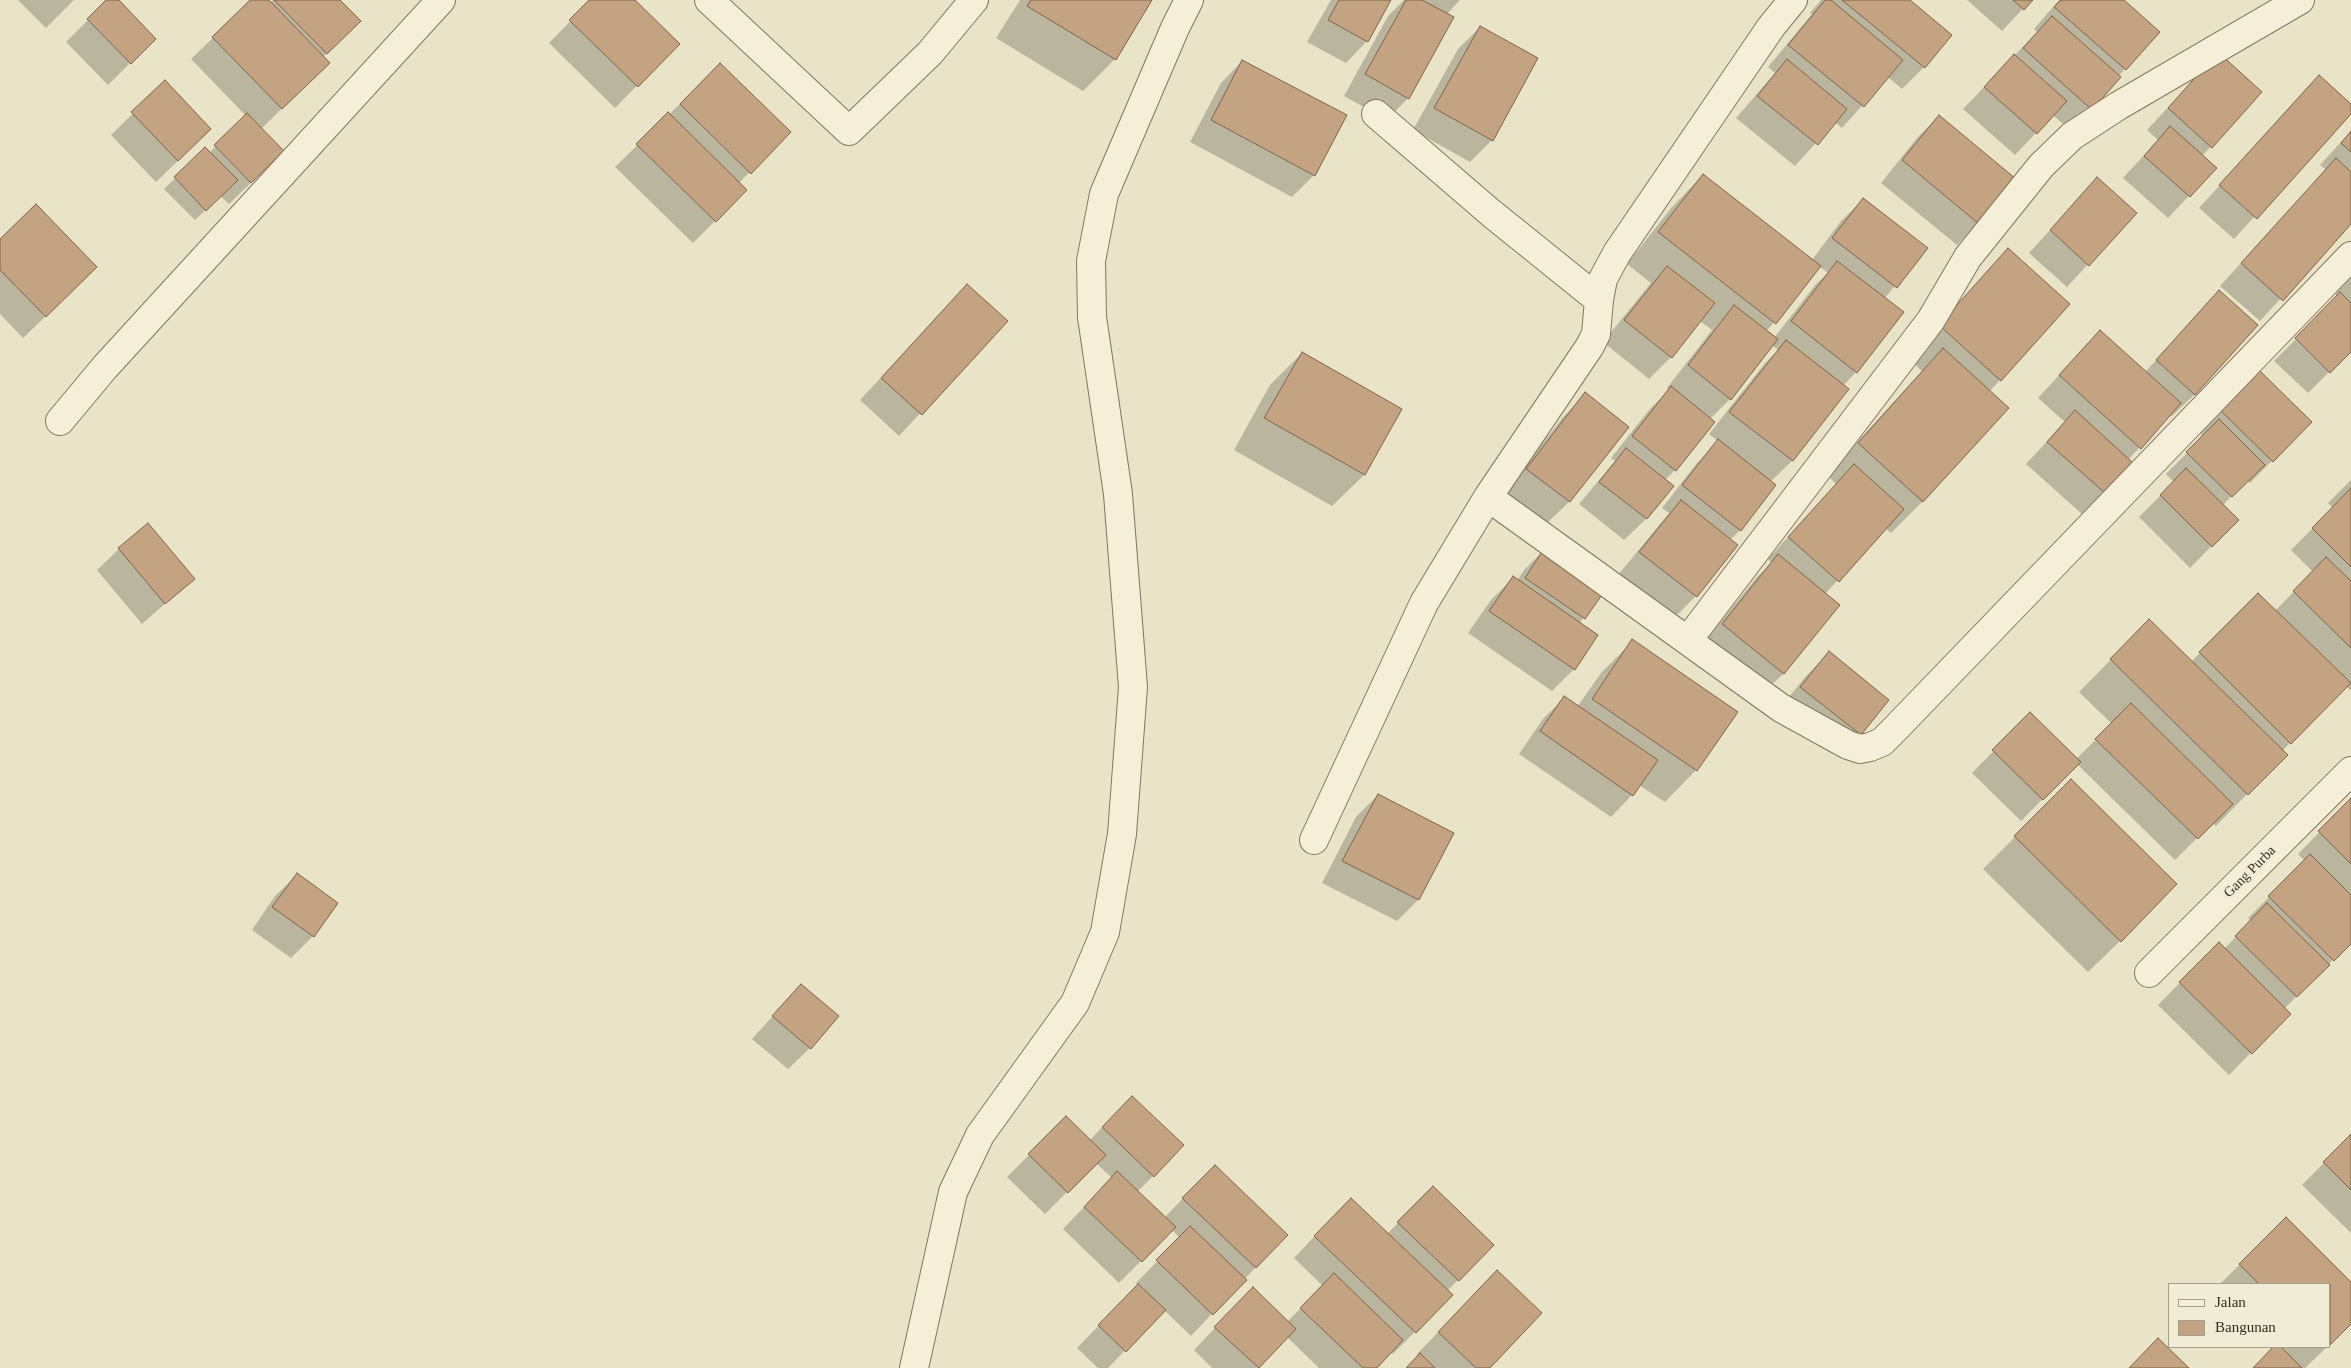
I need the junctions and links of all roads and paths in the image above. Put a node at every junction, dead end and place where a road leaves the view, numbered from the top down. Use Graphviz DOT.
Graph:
graph roads {
  1 [pos="441,0"];
  2 [pos="708,0"];
  3 [pos="974,0"];
  4 [pos="1189,0"];
  5 [pos="1793,0"];
  6 [pos="2300,0"];
  7 [pos="1376,114"];
  8 [pos="2351,256"];
  9 [pos="1599,300"];
  10 [pos="60,421"];
  11 [pos="1488,497"];
  12 [pos="1688,640"];
  13 [pos="2351,771"];
  14 [pos="1314,840"];
  15 [pos="2149,973"];
  16 [pos="914,1368"];
  1 -- 10 [label="street"];
  2 -- 3 [label="street"];
  4 -- 16 [label="street"];
  5 -- 9 [label="street"];
  6 -- 12 [label="street"];
  7 -- 9 [label="street"];
  8 -- 12 [label="street"];
  9 -- 11 [label="street"];
  11 -- 12 [label="street"];
  11 -- 14 [label="street"];
  13 -- 15 [label="street, Gang Purba"];
}
